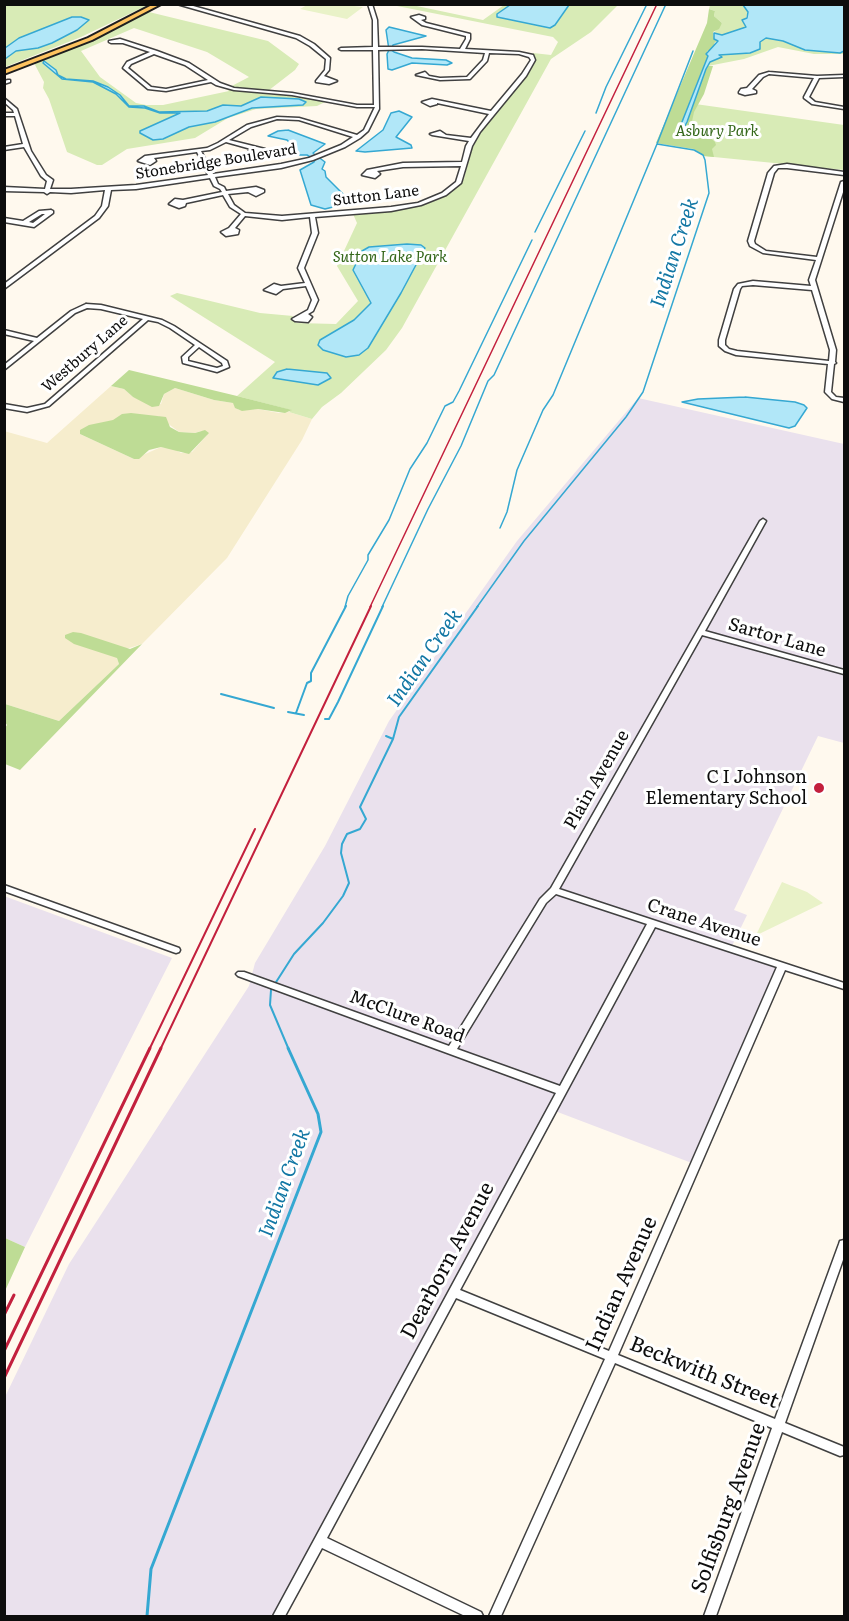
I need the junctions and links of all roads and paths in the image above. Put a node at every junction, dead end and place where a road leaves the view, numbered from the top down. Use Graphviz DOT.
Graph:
graph roads {
  1 [pos="151,4"];
  2 [pos="159,4"];
  3 [pos="179,4"];
  4 [pos="370,4"];
  5 [pos="188,5"];
  6 [pos="418,20"];
  7 [pos="122,42"];
  8 [pos="376,48"];
  9 [pos="461,51"];
  10 [pos="155,52"];
  11 [pos="321,52"];
  12 [pos="487,53"];
  13 [pos="4,70"];
  14 [pos="844,76"];
  15 [pos="322,77"];
  16 [pos="428,77"];
  17 [pos="817,77"];
  18 [pos="213,80"];
  19 [pos="749,89"];
  20 [pos="4,99"];
  21 [pos="435,103"];
  22 [pos="377,108"];
  23 [pos="844,108"];
  24 [pos="492,113"];
  25 [pos="16,114"];
  26 [pos="4,115"];
  27 [pos="444,135"];
  28 [pos="358,137"];
  29 [pos="473,140"];
  30 [pos="226,141"];
  31 [pos="26,145"];
  32 [pos="4,149"];
  33 [pos="253,149"];
  34 [pos="199,152"];
  35 [pos="152,159"];
  36 [pos="206,162"];
  37 [pos="464,164"];
  38 [pos="375,172"];
  39 [pos="844,173"];
  40 [pos="44,176"];
  41 [pos="218,176"];
  42 [pos="211,177"];
  43 [pos="844,183"];
  44 [pos="4,189"];
  45 [pos="108,190"];
  46 [pos="223,190"];
  47 [pos="39,191"];
  48 [pos="250,191"];
  49 [pos="47,192"];
  50 [pos="183,202"];
  51 [pos="244,214"];
  52 [pos="312,215"];
  53 [pos="4,220"];
  54 [pos="24,223"];
  55 [pos="231,229"];
  56 [pos="818,260"];
  57 [pos="308,284"];
  58 [pos="4,287"];
  59 [pos="280,288"];
  60 [pos="813,288"];
  61 [pos="305,315"];
  62 [pos="147,318"];
  63 [pos="4,332"];
  64 [pos="38,340"];
  65 [pos="198,345"];
  66 [pos="832,363"];
  67 [pos="4,368"];
  68 [pos="844,400"];
  69 [pos="4,406"];
  70 [pos="763,521"];
  71 [pos="701,632"];
  72 [pos="844,672"];
  73 [pos="4,888"];
  74 [pos="554,890"];
  75 [pos="652,924"];
  76 [pos="176,950"];
  77 [pos="782,966"];
  78 [pos="241,974"];
  79 [pos="844,986"];
  80 [pos="451,1050"];
  81 [pos="562,1091"];
  82 [pos="844,1244"];
  83 [pos="454,1292"];
  84 [pos="612,1357"];
  85 [pos="780,1425"];
  86 [pos="840,1451"];
  87 [pos="320,1541"];
  88 [pos="279,1617"];
  89 [pos="477,1617"];
  90 [pos="495,1617"];
  91 [pos="710,1617"];
  1 -- 13 [label="main road"];
  2 -- 13 [label="main road"];
  3 -- 5 [label="street"];
  4 -- 8 [label="street"];
  5 -- 11 [label="street"];
  6 -- 9 [label="street"];
  7 -- 10 [label="street"];
  8 -- 9 [label="street, Sutton Lane"];
  8 -- 11 [label="street, Sutton Lane"];
  8 -- 22 [label="street"];
  9 -- 12 [label="street, Sutton Lane"];
  10 -- 18 [label="street"];
  10 -- 18 [label="street"];
  11 -- 15 [label="street"];
  12 -- 16 [label="street"];
  12 -- 24 [label="street, Sutton Lane"];
  14 -- 17 [label="street"];
  17 -- 19 [label="street"];
  17 -- 23 [label="street"];
  18 -- 22 [label="street"];
  20 -- 25 [label="street"];
  21 -- 24 [label="street"];
  22 -- 28 [label="street, Stonebridge Boulevard"];
  24 -- 29 [label="street, Sutton Lane"];
  25 -- 26 [label="street"];
  25 -- 31 [label="street"];
  27 -- 29 [label="street"];
  28 -- 30 [label="street"];
  28 -- 41 [label="street, Stonebridge Boulevard"];
  29 -- 37 [label="street, Sutton Lane"];
  30 -- 33 [label="street"];
  30 -- 34 [label="street"];
  31 -- 32 [label="street"];
  31 -- 40 [label="street"];
  34 -- 35 [label="street"];
  34 -- 36 [label="street"];
  36 -- 41 [label="street"];
  36 -- 42 [label="street"];
  37 -- 38 [label="street"];
  37 -- 52 [label="street, Sutton Lane"];
  39 -- 56 [label="street"];
  40 -- 47 [label="street"];
  40 -- 49 [label="street"];
  41 -- 42 [label="street, Stonebridge Boulevard"];
  41 -- 46 [label="street"];
  42 -- 45 [label="street, Stonebridge Boulevard"];
  42 -- 46 [label="street"];
  43 -- 56 [label="street"];
  44 -- 47 [label="street, Stonebridge Boulevard"];
  45 -- 49 [label="street, Stonebridge Boulevard"];
  45 -- 58 [label="street"];
  46 -- 48 [label="street"];
  46 -- 50 [label="street"];
  46 -- 51 [label="street"];
  47 -- 49 [label="street, Stonebridge Boulevard"];
  51 -- 52 [label="street, Sutton Lane"];
  51 -- 55 [label="street"];
  52 -- 57 [label="street"];
  53 -- 54 [label="street"];
  56 -- 60 [label="street"];
  57 -- 59 [label="street"];
  57 -- 61 [label="street"];
  60 -- 66 [label="street"];
  60 -- 66 [label="street"];
  62 -- 64 [label="street"];
  62 -- 65 [label="street"];
  62 -- 69 [label="street, Westbury Lane"];
  63 -- 64 [label="street"];
  64 -- 67 [label="street"];
  65 -- 65 [label="street"];
  66 -- 68 [label="street"];
  70 -- 71 [label="street, Plain Avenue"];
  71 -- 72 [label="street, Sartor Lane"];
  71 -- 74 [label="street, Plain Avenue"];
  73 -- 76 [label="street"];
  74 -- 75 [label="street, Crane Avenue"];
  74 -- 80 [label="street, Plain Avenue"];
  75 -- 77 [label="street, Crane Avenue"];
  75 -- 81 [label="street, Dearborn Avenue"];
  77 -- 79 [label="street, Crane Avenue"];
  77 -- 84 [label="street, Indian Avenue"];
  78 -- 80 [label="street, McClure Road"];
  80 -- 81 [label="street, McClure Road"];
  81 -- 83 [label="street, Dearborn Avenue"];
  82 -- 85 [label="street, Solfisburg Avenue"];
  83 -- 84 [label="street, Beckwith Street"];
  83 -- 87 [label="street, Dearborn Avenue"];
  84 -- 85 [label="street, Beckwith Street"];
  84 -- 90 [label="street, Indian Avenue"];
  85 -- 86 [label="street, Beckwith Street"];
  85 -- 91 [label="street, Solfisburg Avenue"];
  87 -- 88 [label="street, Dearborn Avenue"];
  87 -- 89 [label="street"];
}
